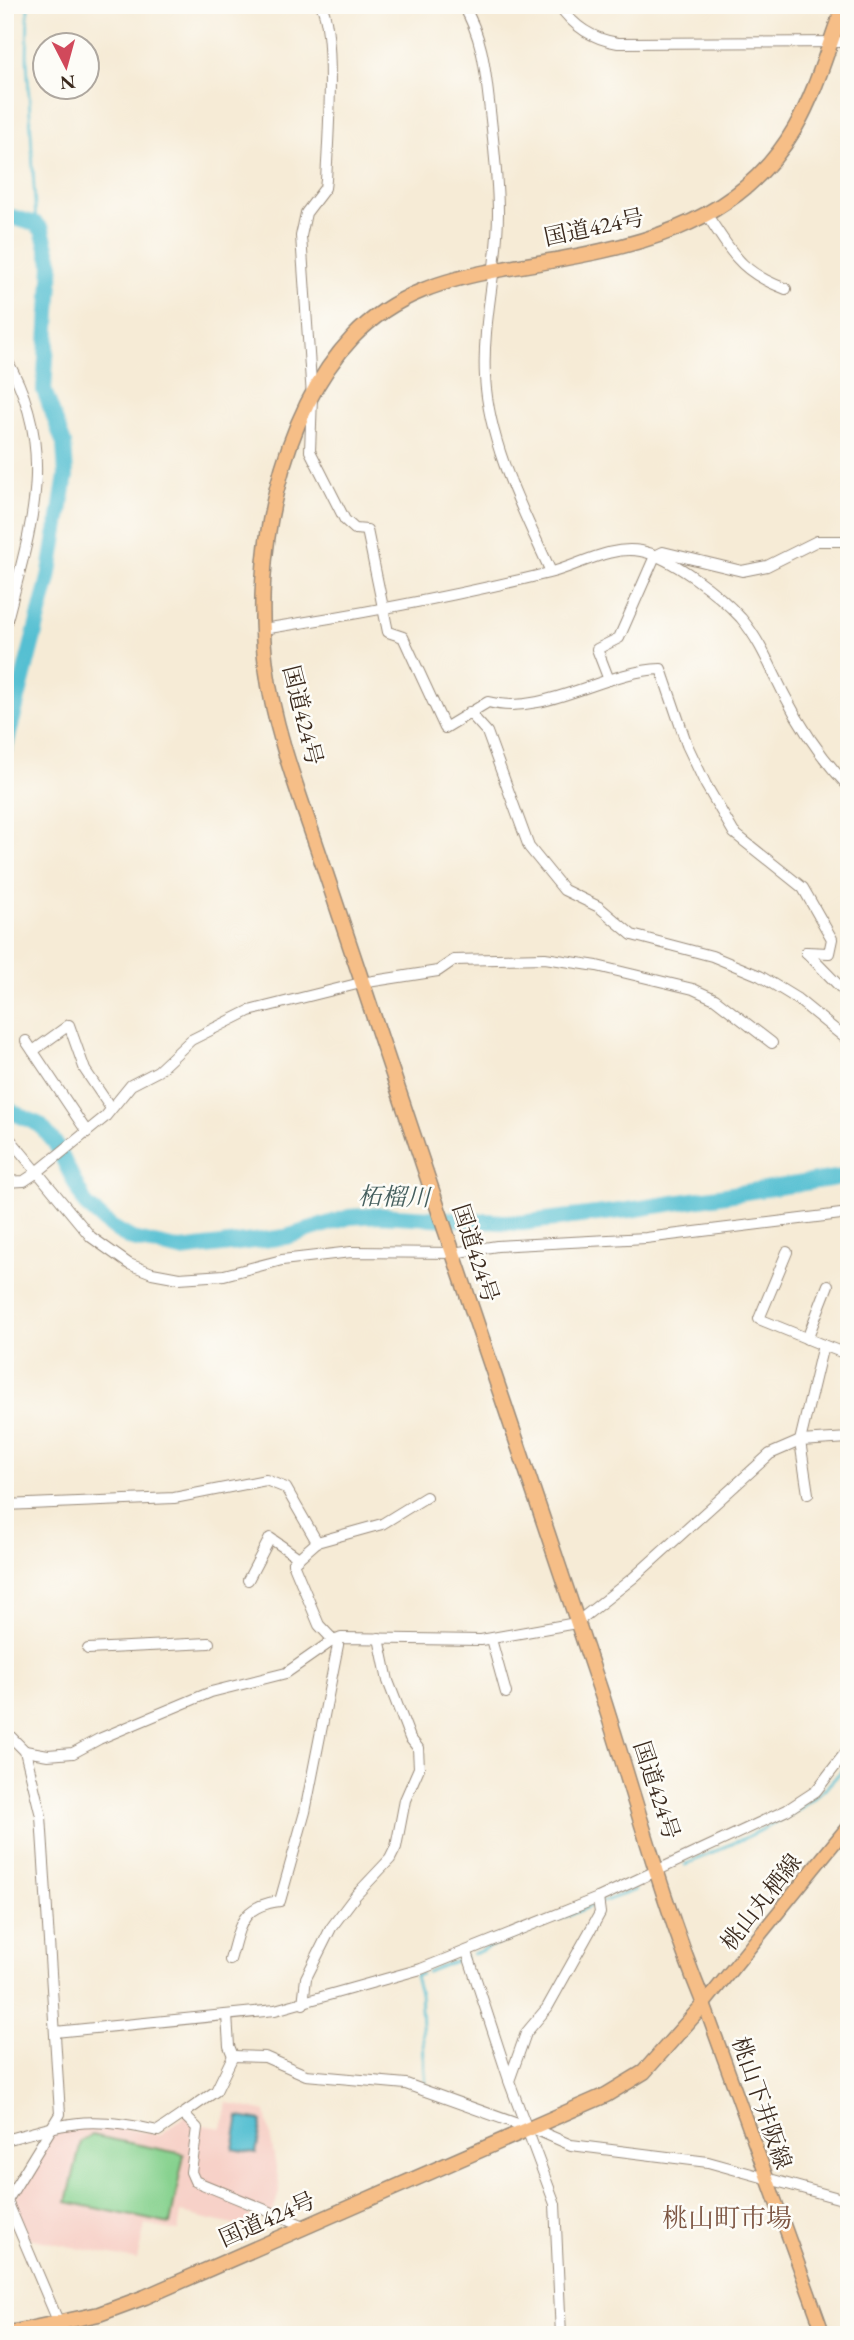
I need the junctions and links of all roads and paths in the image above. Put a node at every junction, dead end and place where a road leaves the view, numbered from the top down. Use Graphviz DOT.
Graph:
graph roads {
  1 [pos="321,5"];
  2 [pos="463,5"];
  3 [pos="559,5"];
  4 [pos="844,5"];
  5 [pos="829,42"];
  6 [pos="849,42"];
  7 [pos="707,215"];
  8 [pos="492,271"];
  9 [pos="786,289"];
  10 [pos="5,357"];
  11 [pos="312,397"];
  12 [pos="849,541"];
  13 [pos="655,556"];
  14 [pos="551,572"];
  15 [pos="381,608"];
  16 [pos="5,628"];
  17 [pos="263,629"];
  18 [pos="608,680"];
  19 [pos="469,712"];
  20 [pos="849,786"];
  21 [pos="361,982"];
  22 [pos="849,996"];
  23 [pos="26,1041"];
  24 [pos="849,1041"];
  25 [pos="772,1043"];
  26 [pos="33,1051"];
  27 [pos="110,1107"];
  28 [pos="5,1133"];
  29 [pos="86,1133"];
  30 [pos="36,1173"];
  31 [pos="5,1182"];
  32 [pos="849,1213"];
  33 [pos="452,1251"];
  34 [pos="787,1252"];
  35 [pos="828,1285"];
  36 [pos="807,1339"];
  37 [pos="823,1345"];
  38 [pos="849,1355"];
  39 [pos="849,1438"];
  40 [pos="800,1441"];
  41 [pos="808,1494"];
  42 [pos="426,1497"];
  43 [pos="5,1505"];
  44 [pos="317,1542"];
  45 [pos="299,1558"];
  46 [pos="248,1580"];
  47 [pos="576,1623"];
  48 [pos="379,1637"];
  49 [pos="491,1639"];
  50 [pos="334,1640"];
  51 [pos="209,1643"];
  52 [pos="88,1649"];
  53 [pos="506,1693"];
  54 [pos="5,1731"];
  55 [pos="849,1748"];
  56 [pos="25,1751"];
  57 [pos="849,1825"];
  58 [pos="844,1839"];
  59 [pos="659,1870"];
  60 [pos="599,1902"];
  61 [pos="468,1955"];
  62 [pos="230,1960"];
  63 [pos="303,2004"];
  64 [pos="704,2004"];
  65 [pos="227,2015"];
  66 [pos="55,2032"];
  67 [pos="233,2056"];
  68 [pos="509,2081"];
  69 [pos="183,2114"];
  70 [pos="51,2126"];
  71 [pos="527,2128"];
  72 [pos="5,2140"];
  73 [pos="766,2178"];
  74 [pos="849,2201"];
  75 [pos="6,2202"];
  76 [pos="307,2227"];
  77 [pos="61,2328"];
  78 [pos="5,2334"];
  79 [pos="561,2335"];
  80 [pos="824,2335"];
  1 -- 11 [label="street"];
  2 -- 8 [label="street"];
  3 -- 5 [label="street"];
  4 -- 5 [label="highway, 国道424号"];
  5 -- 6 [label="street"];
  5 -- 7 [label="highway, 国道424号"];
  7 -- 8 [label="highway, 国道424号"];
  7 -- 9 [label="street"];
  8 -- 11 [label="highway, 国道424号"];
  8 -- 14 [label="street"];
  10 -- 16 [label="street"];
  11 -- 15 [label="street"];
  11 -- 17 [label="highway, 国道424号"];
  12 -- 13 [label="street"];
  13 -- 14 [label="street"];
  13 -- 18 [label="street"];
  13 -- 20 [label="street"];
  14 -- 15 [label="street"];
  15 -- 17 [label="street"];
  15 -- 19 [label="street"];
  17 -- 21 [label="highway, 国道424号"];
  18 -- 19 [label="street"];
  18 -- 22 [label="street"];
  19 -- 24 [label="street"];
  21 -- 25 [label="street"];
  21 -- 27 [label="street"];
  21 -- 33 [label="highway, 国道424号"];
  23 -- 26 [label="street"];
  26 -- 27 [label="street"];
  26 -- 29 [label="street"];
  27 -- 29 [label="street"];
  28 -- 30 [label="street"];
  29 -- 30 [label="street"];
  30 -- 31 [label="street"];
  30 -- 33 [label="street"];
  32 -- 33 [label="street"];
  33 -- 47 [label="highway, 国道424号"];
  34 -- 36 [label="street"];
  35 -- 36 [label="street"];
  36 -- 37 [label="street"];
  37 -- 38 [label="street"];
  37 -- 40 [label="street"];
  39 -- 40 [label="street"];
  40 -- 41 [label="street"];
  40 -- 47 [label="street"];
  42 -- 44 [label="street"];
  43 -- 44 [label="street"];
  44 -- 45 [label="street"];
  45 -- 46 [label="street"];
  45 -- 50 [label="street"];
  47 -- 49 [label="street"];
  47 -- 59 [label="highway, 国道424号"];
  48 -- 49 [label="street"];
  48 -- 50 [label="street"];
  48 -- 63 [label="street"];
  49 -- 53 [label="street"];
  50 -- 56 [label="street"];
  50 -- 62 [label="street"];
  51 -- 52 [label="street"];
  54 -- 56 [label="street"];
  55 -- 59 [label="street"];
  56 -- 66 [label="street"];
  57 -- 58 [label="main road, 桃山丸栖線"];
  58 -- 64 [label="main road, 桃山丸栖線"];
  59 -- 60 [label="street"];
  59 -- 64 [label="highway, 国道424号"];
  60 -- 61 [label="street"];
  60 -- 68 [label="street"];
  61 -- 63 [label="street"];
  61 -- 68 [label="street"];
  63 -- 65 [label="street"];
  64 -- 71 [label="highway, 国道424号"];
  64 -- 73 [label="main road, 桃山下井阪線"];
  65 -- 66 [label="street"];
  65 -- 67 [label="street"];
  66 -- 70 [label="street"];
  67 -- 69 [label="street"];
  67 -- 71 [label="street"];
  68 -- 71 [label="street"];
  69 -- 70 [label="street"];
  69 -- 76 [label="street"];
  70 -- 72 [label="street"];
  70 -- 75 [label="street"];
  71 -- 73 [label="street"];
  71 -- 76 [label="highway, 国道424号"];
  71 -- 79 [label="street"];
  73 -- 74 [label="street"];
  73 -- 80 [label="main road, 桃山下井阪線"];
  75 -- 77 [label="street"];
  76 -- 77 [label="highway, 国道424号"];
  77 -- 78 [label="highway, 国道424号"];
}
